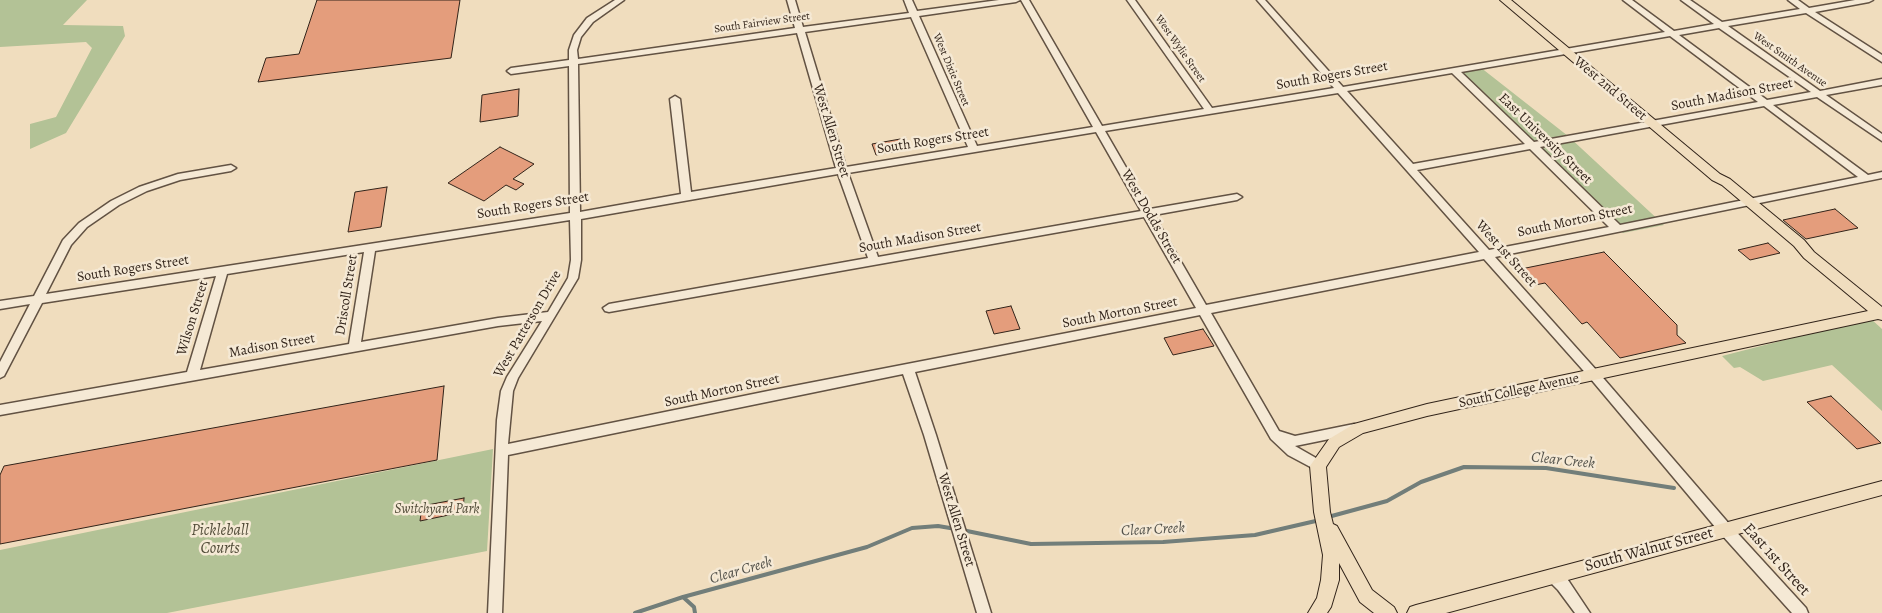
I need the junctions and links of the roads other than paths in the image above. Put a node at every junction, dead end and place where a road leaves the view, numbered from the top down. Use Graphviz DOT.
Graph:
graph roads {
  1 [pos="620,0"];
  2 [pos="791,0"];
  3 [pos="908,0"];
  4 [pos="1016,0"];
  5 [pos="1025,0"];
  6 [pos="1131,0"];
  7 [pos="1261,0"];
  8 [pos="1506,0"];
  9 [pos="1627,0"];
  10 [pos="1685,0"];
  11 [pos="1792,0"];
  12 [pos="1869,0"];
  13 [pos="1807,10"];
  14 [pos="914,13"];
  15 [pos="1720,24"];
  16 [pos="800,29"];
  17 [pos="1671,32"];
  18 [pos="1565,50"];
  19 [pos="1882,59"];
  20 [pos="573,62"];
  21 [pos="1454,70"];
  22 [pos="511,71"];
  23 [pos="1882,82"];
  24 [pos="1339,90"];
  25 [pos="1819,94"];
  26 [pos="675,99"];
  27 [pos="1767,103"];
  28 [pos="1210,112"];
  29 [pos="1653,125"];
  30 [pos="1099,130"];
  31 [pos="1882,138"];
  32 [pos="1533,146"];
  33 [pos="974,150"];
  34 [pos="231,168"];
  35 [pos="1410,168"];
  36 [pos="842,171"];
  37 [pos="1882,175"];
  38 [pos="1866,178"];
  39 [pos="686,196"];
  40 [pos="1237,197"];
  41 [pos="1746,202"];
  42 [pos="1149,213"];
  43 [pos="576,216"];
  44 [pos="1617,228"];
  45 [pos="370,248"];
  46 [pos="1487,255"];
  47 [pos="874,261"];
  48 [pos="223,270"];
  49 [pos="37,299"];
  50 [pos="0,305"];
  51 [pos="609,308"];
  52 [pos="1205,312"];
  53 [pos="1881,314"];
  54 [pos="551,316"];
  55 [pos="354,347"];
  56 [pos="908,370"];
  57 [pos="0,374"];
  58 [pos="1594,375"];
  59 [pos="192,376"];
  60 [pos="0,410"];
  61 [pos="1359,428"];
  62 [pos="1275,435"];
  63 [pos="502,452"];
  64 [pos="1318,466"];
  65 [pos="1882,488"];
  66 [pos="1726,530"];
  67 [pos="1332,544"];
  68 [pos="1553,576"];
  69 [pos="1366,596"];
  70 [pos="495,613"];
  71 [pos="984,613"];
  72 [pos="1317,613"];
  73 [pos="1372,613"];
  74 [pos="1388,613"];
  75 [pos="1416,613"];
  76 [pos="1583,613"];
  77 [pos="1801,613"];
  1 -- 20 [label="street, West Patterson Drive"];
  2 -- 16 [label="street, West Allen Street"];
  3 -- 14 [label="street, West Dixie Street"];
  4 -- 14 [label="street, South Fairview Street"];
  5 -- 30 [label="street, West Dodds Street"];
  6 -- 28 [label="street, West Wylie Street"];
  7 -- 24 [label="street, West 1st Street"];
  8 -- 18 [label="main road, West 2nd Street"];
  9 -- 17 [label="street"];
  10 -- 15 [label="street, West Smith Avenue"];
  11 -- 13 [label="street"];
  12 -- 13 [label="street, South Rogers Street"];
  13 -- 15 [label="street, South Rogers Street"];
  13 -- 19 [label="street"];
  14 -- 16 [label="street, South Fairview Street"];
  14 -- 33 [label="street, West Dixie Street"];
  15 -- 17 [label="street, South Rogers Street"];
  15 -- 25 [label="street, West Smith Avenue"];
  16 -- 20 [label="street, South Fairview Street"];
  16 -- 36 [label="street, West Allen Street"];
  17 -- 18 [label="street, South Rogers Street"];
  17 -- 27 [label="street"];
  18 -- 21 [label="street, South Rogers Street"];
  18 -- 29 [label="main road, West 2nd Street"];
  20 -- 22 [label="street, South Fairview Street"];
  20 -- 43 [label="street, West Patterson Drive"];
  21 -- 24 [label="street, South Rogers Street"];
  21 -- 32 [label="street, East University Street"];
  23 -- 25 [label="street, South Madison Street"];
  24 -- 28 [label="street, South Rogers Street"];
  24 -- 35 [label="street, West 1st Street"];
  25 -- 27 [label="street, South Madison Street"];
  25 -- 31 [label="street, West Smith Avenue"];
  26 -- 39 [label="street"];
  27 -- 29 [label="street, South Madison Street"];
  27 -- 38 [label="street"];
  28 -- 30 [label="street, South Rogers Street"];
  29 -- 32 [label="street, South Madison Street"];
  29 -- 41 [label="main road, West 2nd Street"];
  30 -- 33 [label="street, South Rogers Street"];
  30 -- 42 [label="street, West Dodds Street"];
  32 -- 35 [label="street, South Madison Street"];
  32 -- 44 [label="street, East University Street"];
  33 -- 36 [label="street, South Rogers Street"];
  34 -- 49 [label="street"];
  35 -- 46 [label="street, West 1st Street"];
  36 -- 39 [label="street, South Rogers Street"];
  36 -- 47 [label="street, West Allen Street"];
  37 -- 38 [label="street, South Morton Street"];
  38 -- 41 [label="street, South Morton Street"];
  39 -- 43 [label="street, South Rogers Street"];
  40 -- 42 [label="street, South Madison Street"];
  41 -- 44 [label="street, South Morton Street"];
  41 -- 53 [label="main road, West 2nd Street"];
  42 -- 47 [label="street, South Madison Street"];
  42 -- 52 [label="street, West Dodds Street"];
  43 -- 45 [label="street, South Rogers Street"];
  43 -- 54 [label="street, West Patterson Drive"];
  44 -- 46 [label="street, South Morton Street"];
  45 -- 48 [label="street, South Rogers Street"];
  45 -- 55 [label="street, Driscoll Street"];
  46 -- 52 [label="street, South Morton Street"];
  46 -- 58 [label="street, West 1st Street"];
  47 -- 51 [label="street, South Madison Street"];
  48 -- 49 [label="street, South Rogers Street"];
  48 -- 59 [label="street, Wilson Street"];
  49 -- 50 [label="street, South Rogers Street"];
  49 -- 57 [label="street"];
  52 -- 56 [label="street, South Morton Street"];
  52 -- 62 [label="street, West Dodds Street"];
  53 -- 58 [label="main road, South College Avenue"];
  54 -- 55 [label="street, Madison Street"];
  54 -- 63 [label="street, West Patterson Drive"];
  55 -- 59 [label="street, Madison Street"];
  56 -- 63 [label="street, South Morton Street"];
  56 -- 71 [label="street, West Allen Street"];
  58 -- 61 [label="main road, South College Avenue"];
  58 -- 66 [label="street, West 1st Street"];
  59 -- 60 [label="street, Madison Street"];
  61 -- 62 [label="street"];
  61 -- 64 [label="main road, South College Avenue"];
  62 -- 64 [label="street, West Dodds Street"];
  63 -- 70 [label="street, West Patterson Drive"];
  64 -- 67 [label="main road"];
  65 -- 66 [label="main road, South Walnut Street"];
  66 -- 68 [label="main road, South Walnut Street"];
  66 -- 77 [label="street, East 1st Street"];
  67 -- 69 [label="main road"];
  67 -- 72 [label="main road"];
  68 -- 75 [label="main road, South Walnut Street"];
  68 -- 76 [label="street"];
  69 -- 73 [label="main road"];
  69 -- 74 [label="main road"];
}
